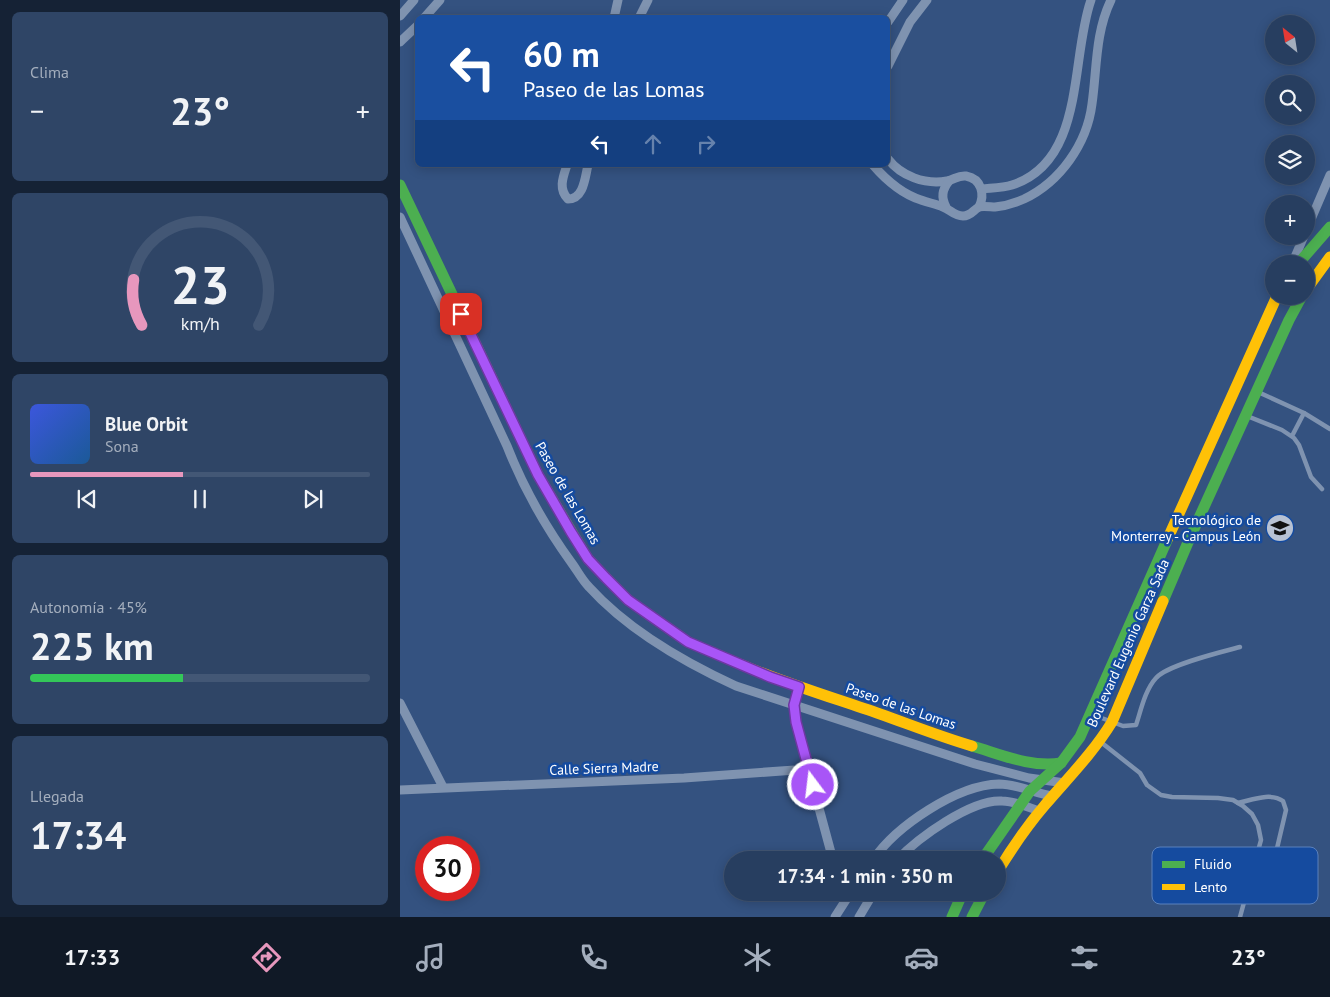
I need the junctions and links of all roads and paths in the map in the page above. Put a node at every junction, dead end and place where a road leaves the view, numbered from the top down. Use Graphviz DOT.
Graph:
graph roads {
  1 [pos="414,0"];
  2 [pos="440,0"];
  3 [pos="618,0"];
  4 [pos="648,0"];
  5 [pos="902,0"];
  6 [pos="927,0"];
  7 [pos="1091,0"];
  8 [pos="1111,0"];
  9 [pos="427,15"];
  10 [pos="615,15"];
  11 [pos="640,15"];
  12 [pos="400,16"];
  13 [pos="890,19"];
  14 [pos="415,28"];
  15 [pos="400,42"];
  16 [pos="890,62"];
  17 [pos="890,161"];
  18 [pos="566,167"];
  19 [pos="588,167"];
  20 [pos="875,167"];
  21 [pos="1330,175"];
  22 [pos="949,181"];
  23 [pos="400,185"];
  24 [pos="982,189"];
  25 [pos="946,207"];
  26 [pos="979,207"];
  27 [pos="1315,209"];
  28 [pos="400,217"];
  29 [pos="1330,227"];
  30 [pos="1305,255"];
  31 [pos="1330,257"];
  32 [pos="1315,278"];
  33 [pos="1273,305"];
  34 [pos="1297,305"];
  35 [pos="1256,392"];
  36 [pos="1304,413"];
  37 [pos="1246,415"];
  38 [pos="1330,429"];
  39 [pos="1292,436"];
  40 [pos="520,440"];
  41 [pos="507,446"];
  42 [pos="1322,489"];
  43 [pos="1240,646"];
  44 [pos="799,687"];
  45 [pos="400,702"];
  46 [pos="794,705"];
  47 [pos="1091,714"];
  48 [pos="1112,722"];
  49 [pos="1101,742"];
  50 [pos="1061,762"];
  51 [pos="809,769"];
  52 [pos="1140,773"];
  53 [pos="1147,775"];
  54 [pos="1042,780"];
  55 [pos="1065,783"];
  56 [pos="443,788"];
  57 [pos="400,790"];
  58 [pos="1030,791"];
  59 [pos="1052,796"];
  60 [pos="1238,803"];
  61 [pos="1020,804"];
  62 [pos="932,807"];
  63 [pos="1039,811"];
  64 [pos="940,824"];
  65 [pos="1259,847"];
  66 [pos="1277,847"];
  67 [pos="831,851"];
  68 [pos="881,851"];
  69 [pos="907,851"];
  70 [pos="988,851"];
  71 [pos="1006,858"];
  72 [pos="842,901"];
  73 [pos="869,901"];
  74 [pos="959,901"];
  75 [pos="980,901"];
  76 [pos="1243,904"];
  77 [pos="835,917"];
  78 [pos="859,917"];
  79 [pos="952,917"];
  80 [pos="972,917"];
  81 [pos="1240,917"];
  1 -- 12 [label="street"];
  2 -- 9 [label="street"];
  3 -- 10 [label="street"];
  4 -- 11 [label="street"];
  5 -- 13 [label="street"];
  6 -- 16 [label="street"];
  7 -- 24 [label="street"];
  8 -- 26 [label="street"];
  14 -- 15 [label="street"];
  17 -- 22 [label="street"];
  18 -- 19 [label="street"];
  20 -- 25 [label="street"];
  21 -- 27 [label="street"];
  22 -- 24 [label="street"];
  22 -- 25 [label="street"];
  23 -- 40 [label="street, Paseo de las Lomas"];
  24 -- 26 [label="street"];
  25 -- 26 [label="street"];
  28 -- 41 [label="street"];
  29 -- 30 [label="street"];
  31 -- 32 [label="street"];
  33 -- 47 [label="street, Boulevard Eugenio Garza Sada"];
  34 -- 35 [label="street, Boulevard Eugenio Garza Sada"];
  35 -- 36 [label="lane"];
  35 -- 37 [label="street, Boulevard Eugenio Garza Sada"];
  36 -- 38 [label="lane"];
  36 -- 39 [label="lane"];
  37 -- 39 [label="lane"];
  37 -- 48 [label="street, Boulevard Eugenio Garza Sada"];
  39 -- 42 [label="lane"];
  40 -- 41 [label="street"];
  40 -- 44 [label="street, Paseo de las Lomas"];
  41 -- 46 [label="street"];
  43 -- 48 [label="lane"];
  44 -- 46 [label="street"];
  44 -- 50 [label="street, Paseo de las Lomas"];
  45 -- 56 [label="street"];
  46 -- 51 [label="street"];
  46 -- 54 [label="street"];
  47 -- 48 [label="lane"];
  47 -- 50 [label="street, Boulevard Eugenio Garza Sada"];
  48 -- 49 [label="street, Boulevard Eugenio Garza Sada"];
  49 -- 52 [label="lane"];
  49 -- 55 [label="street, Boulevard Eugenio Garza Sada"];
  50 -- 54 [label="street, Boulevard Eugenio Garza Sada"];
  51 -- 56 [label="street, Calle Sierra Madre"];
  51 -- 67 [label="street"];
  52 -- 53 [label="lane"];
  52 -- 60 [label="lane"];
  54 -- 55 [label="street"];
  54 -- 58 [label="street, Boulevard Eugenio Garza Sada"];
  55 -- 59 [label="street, Boulevard Eugenio Garza Sada"];
  56 -- 57 [label="street, Calle Sierra Madre"];
  58 -- 59 [label="street"];
  58 -- 61 [label="street, Boulevard Eugenio Garza Sada"];
  58 -- 62 [label="street"];
  59 -- 63 [label="street, Boulevard Eugenio Garza Sada"];
  60 -- 65 [label="lane"];
  60 -- 66 [label="lane"];
  61 -- 63 [label="street"];
  61 -- 64 [label="street"];
  61 -- 70 [label="street, Boulevard Eugenio Garza Sada"];
  62 -- 64 [label="street"];
  62 -- 68 [label="street"];
  63 -- 71 [label="street, Boulevard Eugenio Garza Sada"];
  64 -- 69 [label="street"];
  72 -- 77 [label="street"];
  73 -- 78 [label="street"];
  74 -- 79 [label="street"];
  75 -- 80 [label="street"];
  76 -- 81 [label="lane"];
}
